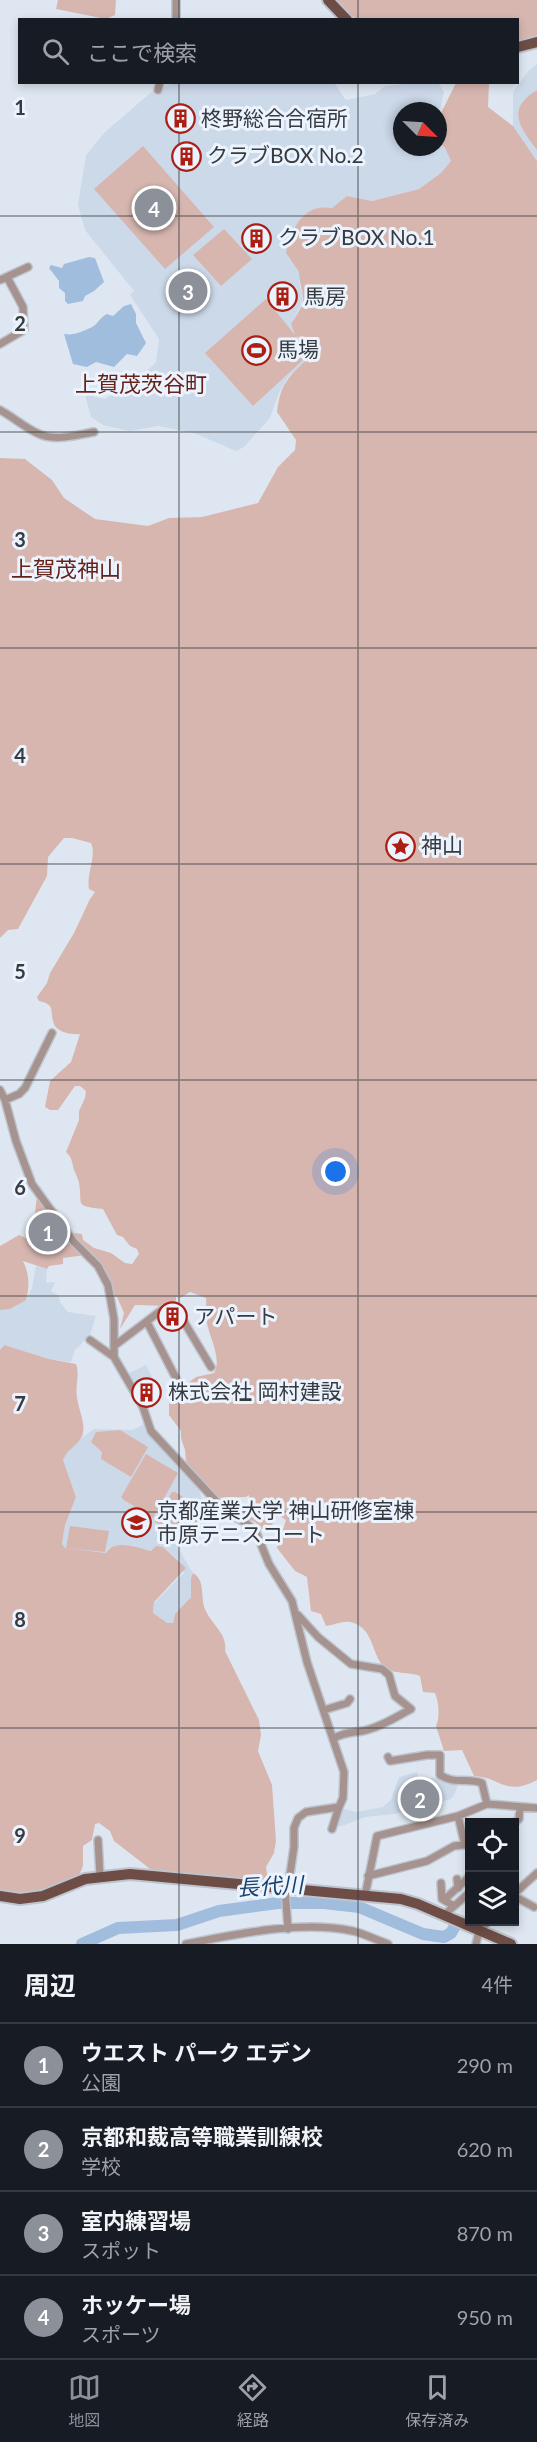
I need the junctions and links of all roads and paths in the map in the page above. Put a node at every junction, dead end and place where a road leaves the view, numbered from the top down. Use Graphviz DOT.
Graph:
graph roads {
  1 [pos="176,0"];
  2 [pos="328,0"];
  3 [pos="176,18"];
  4 [pos="345,18"];
  5 [pos="537,42"];
  6 [pos="519,46"];
  7 [pos="28,267"];
  8 [pos="4,279"];
  9 [pos="1,346"];
  10 [pos="0,410"];
  11 [pos="94,432"];
  12 [pos="52,1033"];
  13 [pos="0,1090"];
  14 [pos="5,1101"];
  15 [pos="147,1322"];
  16 [pos="90,1340"];
  17 [pos="114,1346"];
  18 [pos="114,1357"];
  19 [pos="211,1367"];
  20 [pos="179,1384"];
  21 [pos="227,1513"];
  22 [pos="207,1518"];
  23 [pos="293,1608"];
  24 [pos="350,1699"];
  25 [pos="324,1710"];
  26 [pos="333,1739"];
  27 [pos="388,1757"];
  28 [pos="487,1804"];
  29 [pos="339,1807"];
  30 [pos="520,1807"];
  31 [pos="537,1809"];
  32 [pos="458,1816"];
  33 [pos="519,1819"];
  34 [pos="332,1829"];
  35 [pos="465,1838"];
  36 [pos="98,1840"];
  37 [pos="465,1844"];
  38 [pos="537,1873"];
  39 [pos="100,1876"];
  40 [pos="368,1876"];
  41 [pos="457,1879"];
  42 [pos="465,1881"];
  43 [pos="441,1883"];
  44 [pos="458,1888"];
  45 [pos="519,1890"];
  46 [pos="286,1891"];
  47 [pos="0,1896"];
  48 [pos="365,1896"];
  49 [pos="465,1896"];
  50 [pos="519,1898"];
  51 [pos="444,1900"];
  52 [pos="454,1906"];
  53 [pos="534,1907"];
  54 [pos="444,1916"];
  55 [pos="484,1926"];
  56 [pos="288,1929"];
  57 [pos="479,1930"];
  58 [pos="186,1944"];
  59 [pos="388,1944"];
  60 [pos="476,1944"];
  61 [pos="511,1944"];
  1 -- 3 [label="street"];
  2 -- 4 [label="main road"];
  5 -- 6 [label="main road"];
  7 -- 8 [label="street"];
  8 -- 9 [label="street"];
  10 -- 11 [label="street"];
  12 -- 14 [label="street"];
  13 -- 14 [label="street"];
  14 -- 17 [label="street"];
  15 -- 17 [label="street"];
  15 -- 19 [label="street"];
  15 -- 20 [label="street"];
  16 -- 18 [label="street"];
  17 -- 18 [label="street"];
  18 -- 21 [label="street"];
  21 -- 22 [label="street"];
  21 -- 23 [label="street"];
  23 -- 25 [label="street"];
  23 -- 26 [label="street"];
  24 -- 25 [label="street"];
  25 -- 26 [label="street"];
  26 -- 29 [label="street"];
  27 -- 28 [label="street"];
  28 -- 30 [label="street"];
  28 -- 32 [label="street"];
  29 -- 34 [label="street"];
  29 -- 46 [label="street"];
  30 -- 31 [label="street"];
  30 -- 33 [label="street"];
  32 -- 35 [label="street"];
  32 -- 40 [label="street"];
  36 -- 39 [label="street"];
  37 -- 40 [label="street"];
  38 -- 45 [label="street"];
  39 -- 46 [label="main road"];
  39 -- 47 [label="main road"];
  40 -- 48 [label="street"];
  41 -- 44 [label="street"];
  42 -- 44 [label="street"];
  43 -- 51 [label="street"];
  44 -- 51 [label="street"];
  46 -- 48 [label="main road"];
  46 -- 56 [label="street"];
  48 -- 54 [label="main road"];
  49 -- 52 [label="street"];
  50 -- 53 [label="street"];
  51 -- 52 [label="street"];
  52 -- 54 [label="street"];
  54 -- 57 [label="main road"];
  55 -- 57 [label="street"];
  56 -- 58 [label="street"];
  56 -- 59 [label="street"];
  57 -- 60 [label="street"];
  57 -- 61 [label="main road"];
}
